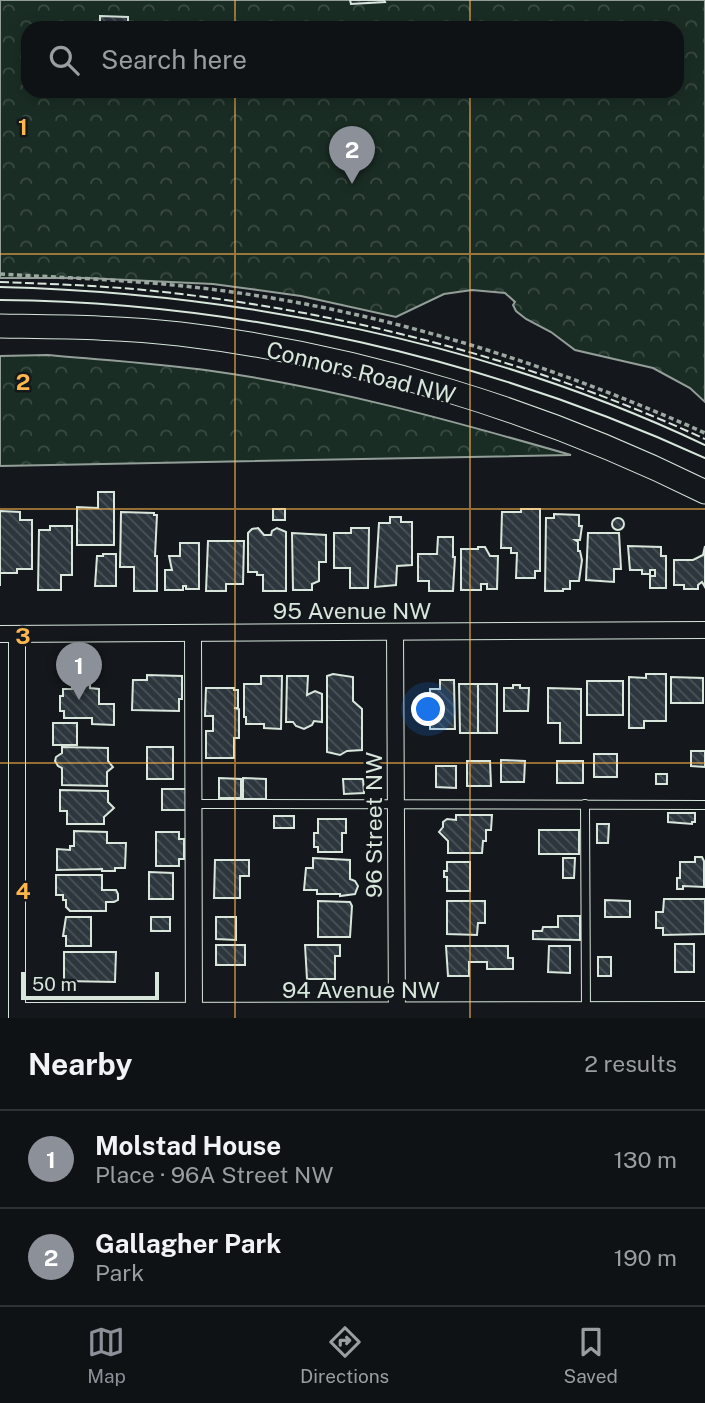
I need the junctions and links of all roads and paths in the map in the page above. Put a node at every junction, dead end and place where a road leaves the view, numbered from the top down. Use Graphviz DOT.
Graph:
graph roads {
  1 [pos="0,274"];
  2 [pos="0,326"];
  3 [pos="705,433"];
  4 [pos="705,492"];
  5 [pos="705,631"];
  6 [pos="395,632"];
  7 [pos="193,633"];
  8 [pos="8,634"];
  9 [pos="194,804"];
  10 [pos="396,804"];
  11 [pos="585,804"];
  12 [pos="705,805"];
  13 [pos="705,1010"];
  14 [pos="17,1014"];
  15 [pos="194,1014"];
  16 [pos="586,1014"];
  17 [pos="397,1015"];
  1 -- 3 [label="path"];
  2 -- 4 [label="main road, Connors Road NW"];
  5 -- 6 [label="street, 95 Avenue NW"];
  6 -- 7 [label="street, 95 Avenue NW"];
  6 -- 10 [label="street, 96 Street NW"];
  7 -- 8 [label="street, 95 Avenue NW"];
  7 -- 9 [label="street"];
  8 -- 14 [label="street"];
  9 -- 10 [label="lane"];
  9 -- 15 [label="street"];
  10 -- 11 [label="lane"];
  10 -- 17 [label="street, 96 Street NW"];
  11 -- 12 [label="lane"];
  11 -- 16 [label="lane"];
  13 -- 16 [label="street, 94 Avenue NW"];
  14 -- 15 [label="street, 94 Avenue NW"];
  15 -- 17 [label="street, 94 Avenue NW"];
  16 -- 17 [label="street, 94 Avenue NW"];
}
